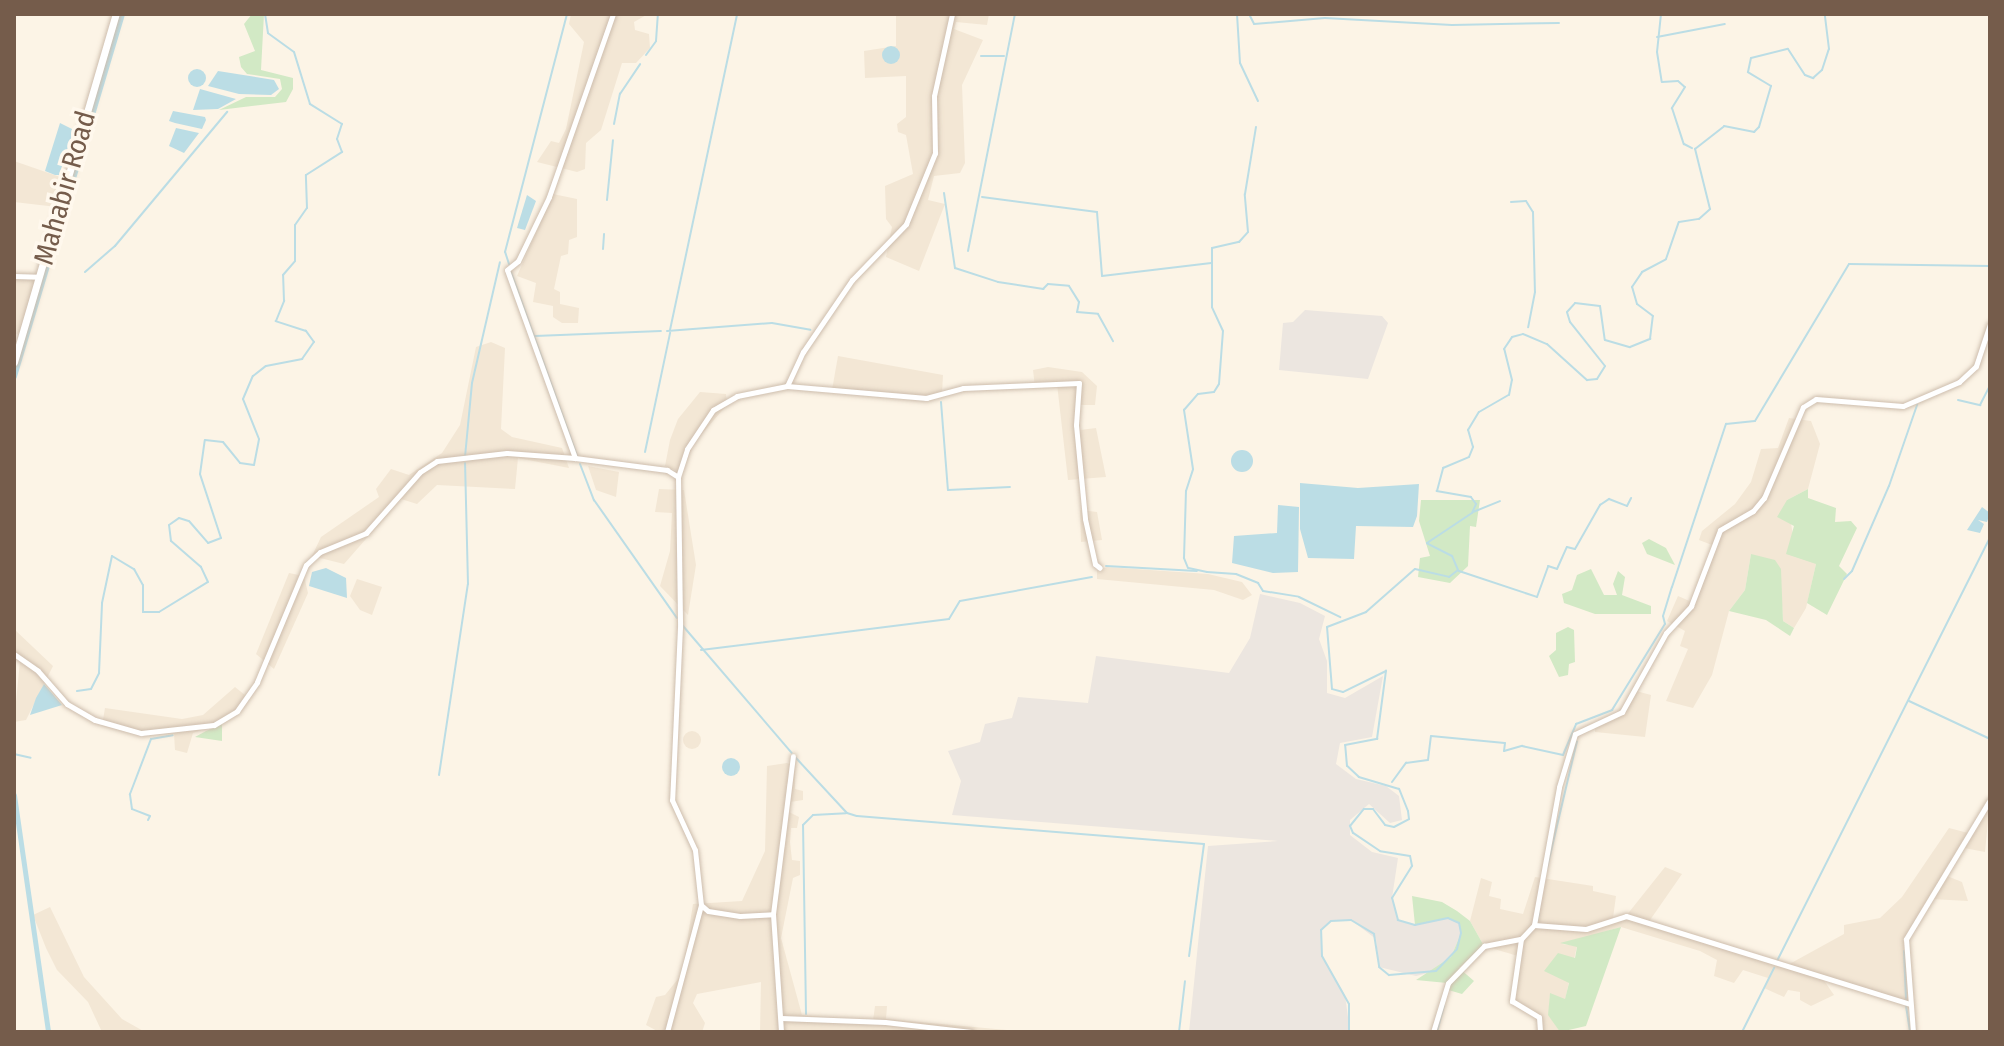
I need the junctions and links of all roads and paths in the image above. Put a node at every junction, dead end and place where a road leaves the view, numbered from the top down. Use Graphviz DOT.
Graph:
graph roads {
  1 [pos="116,14"];
  2 [pos="613,14"];
  3 [pos="952,14"];
  4 [pos="14,276"];
  5 [pos="39,277"];
  6 [pos="1990,324"];
  7 [pos="14,362"];
  8 [pos="787,386"];
  9 [pos="575,458"];
  10 [pos="678,477"];
  11 [pos="1100,568"];
  12 [pos="14,654"];
  13 [pos="793,756"];
  14 [pos="1990,800"];
  15 [pos="701,905"];
  16 [pos="773,914"];
  17 [pos="1534,925"];
  18 [pos="1521,939"];
  19 [pos="1910,1004"];
  20 [pos="781,1018"];
  21 [pos="667,1032"];
  22 [pos="781,1032"];
  23 [pos="971,1032"];
  24 [pos="1433,1032"];
  25 [pos="1540,1032"];
  26 [pos="1913,1032"];
  1 -- 5 [label="street, Mahabir Road"];
  2 -- 9 [label="street"];
  3 -- 8 [label="street"];
  4 -- 5 [label="street"];
  5 -- 7 [label="street, Mahabir Road"];
  6 -- 17 [label="street"];
  8 -- 10 [label="street"];
  8 -- 11 [label="street"];
  9 -- 10 [label="street"];
  9 -- 12 [label="street"];
  10 -- 15 [label="street"];
  13 -- 16 [label="street"];
  14 -- 19 [label="street"];
  15 -- 16 [label="street"];
  15 -- 21 [label="street"];
  16 -- 20 [label="street"];
  17 -- 18 [label="street"];
  17 -- 19 [label="street"];
  18 -- 24 [label="street"];
  18 -- 25 [label="street"];
  19 -- 26 [label="street"];
  20 -- 22 [label="street"];
  20 -- 23 [label="street"];
}
